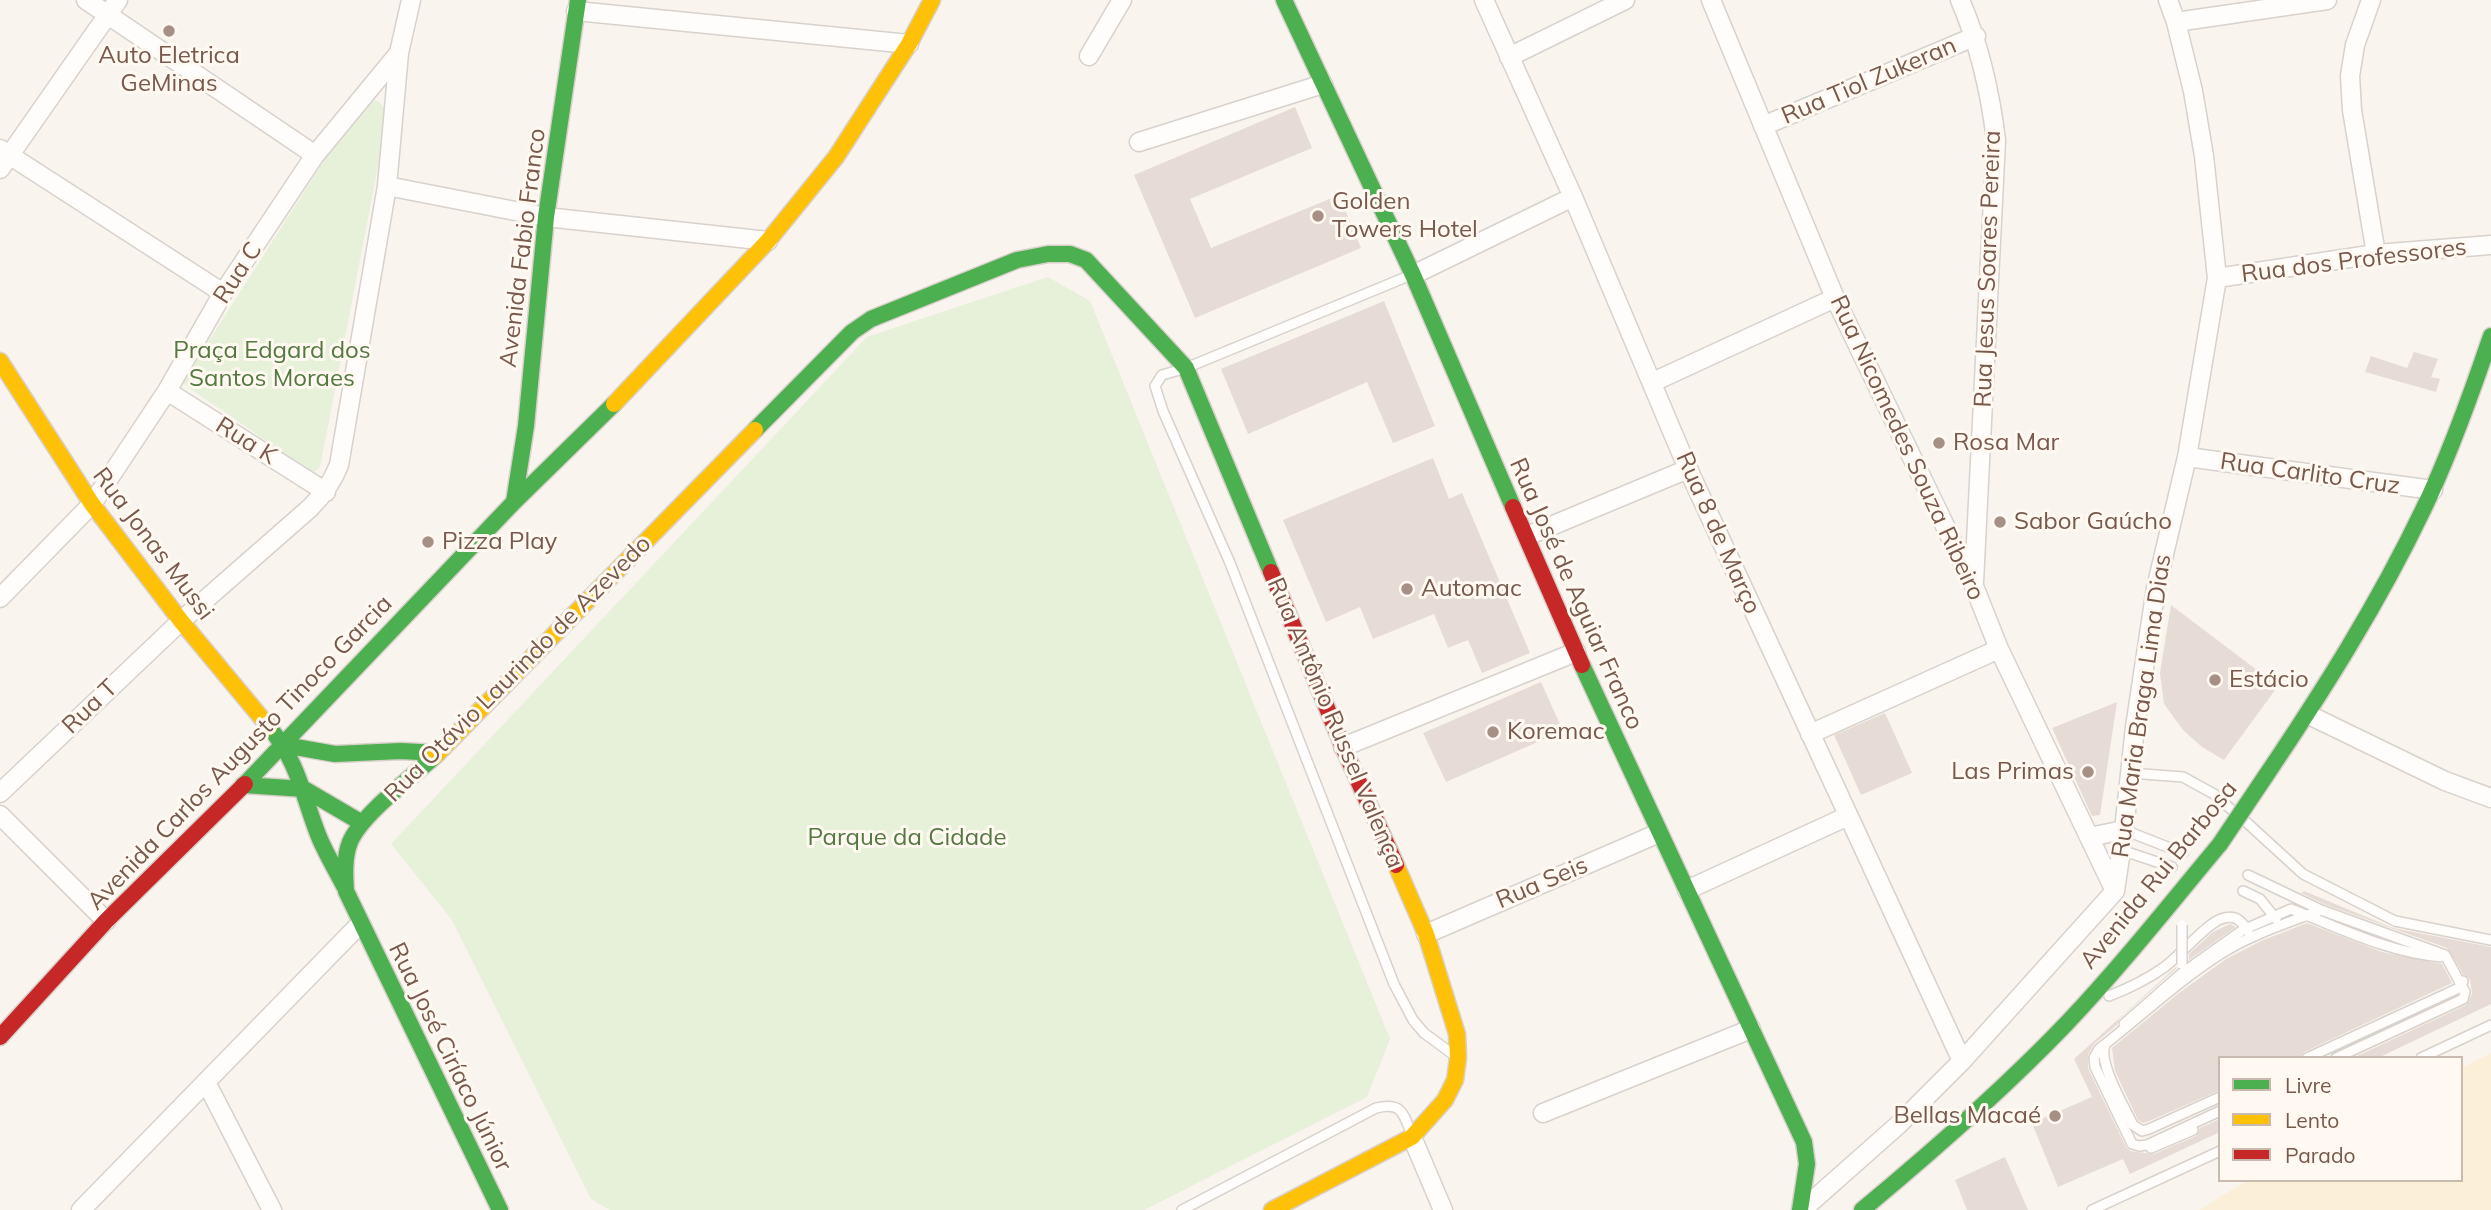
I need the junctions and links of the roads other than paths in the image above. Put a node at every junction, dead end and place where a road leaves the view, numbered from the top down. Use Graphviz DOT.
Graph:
graph roads {
  1 [pos="86,0"];
  2 [pos="411,0"];
  3 [pos="932,0"];
  4 [pos="1122,0"];
  5 [pos="1284,0"];
  6 [pos="1484,0"];
  7 [pos="1625,0"];
  8 [pos="1711,0"];
  9 [pos="1961,0"];
  10 [pos="2168,0"];
  11 [pos="2327,0"];
  12 [pos="2371,0"];
  13 [pos="577,6"];
  14 [pos="113,7"];
  15 [pos="2176,22"];
  16 [pos="1976,36"];
  17 [pos="909,44"];
  18 [pos="399,53"];
  19 [pos="1089,56"];
  20 [pos="1509,57"];
  21 [pos="1323,84"];
  22 [pos="1763,126"];
  23 [pos="1139,142"];
  24 [pos="315,155"];
  25 [pos="3,158"];
  26 [pos="387,186"];
  27 [pos="1573,197"];
  28 [pos="546,217"];
  29 [pos="768,242"];
  30 [pos="2491,245"];
  31 [pos="2376,254"];
  32 [pos="1086,260"];
  33 [pos="1413,275"];
  34 [pos="2217,278"];
  35 [pos="223,293"];
  36 [pos="1835,298"];
  37 [pos="2491,336"];
  38 [pos="0,361"];
  39 [pos="1186,368"];
  40 [pos="1653,382"];
  41 [pos="5,383"];
  42 [pos="167,390"];
  43 [pos="526,426"];
  44 [pos="574,442"];
  45 [pos="2188,457"];
  46 [pos="1688,469"];
  47 [pos="2433,490"];
  48 [pos="326,492"];
  49 [pos="514,502"];
  50 [pos="92,503"];
  51 [pos="1527,536"];
  52 [pos="1974,586"];
  53 [pos="0,598"];
  54 [pos="181,621"];
  55 [pos="1999,649"];
  56 [pos="1576,652"];
  57 [pos="2309,715"];
  58 [pos="1810,734"];
  59 [pos="284,745"];
  60 [pos="1343,747"];
  61 [pos="438,753"];
  62 [pos="2130,774"];
  63 [pos="243,785"];
  64 [pos="304,789"];
  65 [pos="0,793"];
  66 [pos="2491,798"];
  67 [pos="0,815"];
  68 [pos="1848,816"];
  69 [pos="362,823"];
  70 [pos="2124,830"];
  71 [pos="1659,833"];
  72 [pos="2089,837"];
  73 [pos="2121,850"];
  74 [pos="2183,853"];
  75 [pos="2172,867"];
  76 [pos="2248,876"];
  77 [pos="1687,890"];
  78 [pos="346,891"];
  79 [pos="2115,891"];
  80 [pos="2243,891"];
  81 [pos="2321,910"];
  82 [pos="2183,912"];
  83 [pos="106,921"];
  84 [pos="360,924"];
  85 [pos="2280,926"];
  86 [pos="1426,934"];
  87 [pos="2252,937"];
  88 [pos="2491,940"];
  89 [pos="2452,958"];
  90 [pos="2182,969"];
  91 [pos="2084,1005"];
  92 [pos="2491,1025"];
  93 [pos="3,1026"];
  94 [pos="1751,1029"];
  95 [pos="2311,1056"];
  96 [pos="2340,1056"];
  97 [pos="2425,1056"];
  98 [pos="1458,1058"];
  99 [pos="1962,1061"];
  100 [pos="206,1082"];
  101 [pos="2218,1098"];
  102 [pos="2218,1112"];
  103 [pos="1543,1113"];
  104 [pos="2218,1118"];
  105 [pos="1412,1137"];
  106 [pos="2139,1146"];
  107 [pos="2218,1152"];
  108 [pos="1911,1169"];
  109 [pos="81,1210"];
  110 [pos="272,1210"];
  111 [pos="500,1210"];
  112 [pos="1182,1210"];
  113 [pos="1272,1210"];
  114 [pos="1443,1210"];
  115 [pos="1801,1210"];
  116 [pos="1862,1210"];
  117 [pos="1883,1210"];
  118 [pos="2092,1210"];
  1 -- 14 [label="street"];
  2 -- 18 [label="street"];
  3 -- 17 [label="main road"];
  4 -- 19 [label="street"];
  5 -- 21 [label="main road, Rua José de Aguiar Franco"];
  6 -- 20 [label="street, Rua 8 de Março"];
  7 -- 20 [label="street"];
  8 -- 22 [label="street, Rua Nicomedes Souza Ribeiro"];
  9 -- 16 [label="street, Rua Jesus Soares Pereira"];
  10 -- 15 [label="street, Rua Maria Braga Lima Dias"];
  11 -- 15 [label="street"];
  12 -- 31 [label="street"];
  13 -- 17 [label="street"];
  13 -- 28 [label="main road, Avenida Fabio Franco"];
  14 -- 24 [label="street"];
  14 -- 25 [label="street"];
  15 -- 34 [label="street, Rua Maria Braga Lima Dias"];
  16 -- 22 [label="street, Rua Tiol Zukeran"];
  16 -- 52 [label="street, Rua Jesus Soares Pereira"];
  17 -- 29 [label="main road"];
  18 -- 24 [label="street, Rua C"];
  18 -- 26 [label="street"];
  20 -- 27 [label="street, Rua 8 de Março"];
  21 -- 23 [label="street"];
  21 -- 33 [label="main road, Rua José de Aguiar Franco"];
  22 -- 36 [label="street, Rua Nicomedes Souza Ribeiro"];
  24 -- 35 [label="street, Rua C"];
  25 -- 35 [label="street"];
  26 -- 28 [label="street"];
  26 -- 48 [label="street"];
  27 -- 33 [label="street"];
  27 -- 40 [label="street, Rua 8 de Março"];
  28 -- 29 [label="street"];
  28 -- 43 [label="main road, Avenida Fabio Franco"];
  29 -- 44 [label="main road"];
  30 -- 31 [label="street, Rua dos Professores"];
  31 -- 34 [label="street, Rua dos Professores"];
  32 -- 39 [label="main road, Rua Antônio Russel Valença"];
  32 -- 61 [label="main road, Rua Otávio Laurindo de Azevedo"];
  33 -- 39 [label="lane"];
  33 -- 51 [label="main road, Rua José de Aguiar Franco"];
  34 -- 45 [label="street, Rua Maria Braga Lima Dias"];
  35 -- 42 [label="street, Rua C"];
  36 -- 40 [label="street"];
  36 -- 52 [label="street, Rua Nicomedes Souza Ribeiro"];
  37 -- 47 [label="main road, Avenida Rui Barbosa"];
  38 -- 41 [label="main road, Rua Jonas Mussi"];
  39 -- 60 [label="main road, Rua Antônio Russel Valença"];
  39 -- 98 [label="lane"];
  40 -- 46 [label="street, Rua 8 de Março"];
  41 -- 50 [label="main road, Rua Jonas Mussi"];
  42 -- 48 [label="street, Rua K"];
  42 -- 50 [label="street, Rua C"];
  43 -- 44 [label="main road"];
  43 -- 49 [label="main road, Avenida Fabio Franco"];
  44 -- 49 [label="main road, Avenida Carlos Augusto Tinoco Garcia"];
  45 -- 47 [label="street, Rua Carlito Cruz"];
  45 -- 62 [label="street, Rua Maria Braga Lima Dias"];
  46 -- 51 [label="street"];
  46 -- 58 [label="street, Rua 8 de Março"];
  47 -- 57 [label="main road, Avenida Rui Barbosa"];
  48 -- 54 [label="street, Rua T"];
  49 -- 59 [label="main road, Avenida Carlos Augusto Tinoco Garcia"];
  50 -- 53 [label="street, Rua C"];
  50 -- 54 [label="main road, Rua Jonas Mussi"];
  51 -- 56 [label="main road, Rua José de Aguiar Franco"];
  52 -- 55 [label="street, Rua Nicomedes Souza Ribeiro"];
  54 -- 59 [label="main road, Rua Jonas Mussi"];
  54 -- 65 [label="street, Rua T"];
  55 -- 58 [label="street"];
  55 -- 72 [label="street, Rua Nicomedes Souza Ribeiro"];
  56 -- 60 [label="street"];
  56 -- 71 [label="main road, Rua José de Aguiar Franco"];
  57 -- 66 [label="street"];
  57 -- 91 [label="main road, Avenida Rui Barbosa, bridge"];
  58 -- 68 [label="street, Rua 8 de Março"];
  59 -- 61 [label="main road"];
  59 -- 63 [label="main road, Avenida Carlos Augusto Tinoco Garcia"];
  59 -- 64 [label="main road, Rua Jonas Mussi"];
  60 -- 86 [label="main road, Rua Antônio Russel Valença"];
  61 -- 69 [label="main road, Rua Otávio Laurindo de Azevedo"];
  62 -- 70 [label="street, Rua Maria Braga Lima Dias"];
  62 -- 88 [label="lane"];
  63 -- 64 [label="main road"];
  63 -- 83 [label="main road, Avenida Carlos Augusto Tinoco Garcia"];
  64 -- 69 [label="main road"];
  64 -- 78 [label="main road, Rua Jonas Mussi"];
  67 -- 83 [label="street"];
  68 -- 77 [label="street"];
  68 -- 99 [label="street, Rua 8 de Março"];
  69 -- 78 [label="main road, Rua Otávio Laurindo de Azevedo"];
  70 -- 72 [label="street"];
  70 -- 73 [label="street, Rua Maria Braga Lima Dias"];
  70 -- 74 [label="lane"];
  71 -- 77 [label="main road, Rua José de Aguiar Franco"];
  71 -- 86 [label="street, Rua Seis"];
  72 -- 79 [label="street, Rua Nicomedes Souza Ribeiro"];
  73 -- 75 [label="lane"];
  73 -- 79 [label="street, Rua Maria Braga Lima Dias"];
  76 -- 81 [label="lane"];
  77 -- 94 [label="main road, Rua José de Aguiar Franco"];
  78 -- 84 [label="main road, Rua Otávio Laurindo de Azevedo"];
  79 -- 99 [label="street, Rua Maria Braga Lima Dias"];
  80 -- 85 [label="lane"];
  81 -- 85 [label="lane"];
  81 -- 89 [label="lane"];
  81 -- 96 [label="lane"];
  82 -- 90 [label="lane, bridge"];
  83 -- 93 [label="main road, Avenida Carlos Augusto Tinoco Garcia"];
  84 -- 100 [label="street"];
  84 -- 111 [label="main road, Rua José Ciríaco Júnior"];
  85 -- 87 [label="lane"];
  86 -- 98 [label="main road, Rua Antônio Russel Valença"];
  87 -- 91 [label="lane"];
  87 -- 106 [label="lane"];
  89 -- 90 [label="lane"];
  89 -- 95 [label="lane"];
  90 -- 101 [label="lane"];
  91 -- 108 [label="main road, Avenida Rui Barbosa"];
  92 -- 97 [label="lane"];
  94 -- 103 [label="street"];
  94 -- 115 [label="main road, Rua José de Aguiar Franco"];
  98 -- 105 [label="main road, Rua Antônio Russel Valença"];
  99 -- 115 [label="street, Rua Maria Braga Lima Dias"];
  100 -- 109 [label="street"];
  100 -- 110 [label="street"];
  102 -- 106 [label="lane"];
  104 -- 106 [label="lane"];
  105 -- 112 [label="lane"];
  105 -- 113 [label="main road"];
  105 -- 114 [label="street"];
  107 -- 118 [label="lane"];
  108 -- 116 [label="main road"];
  108 -- 117 [label="main road"];
}
